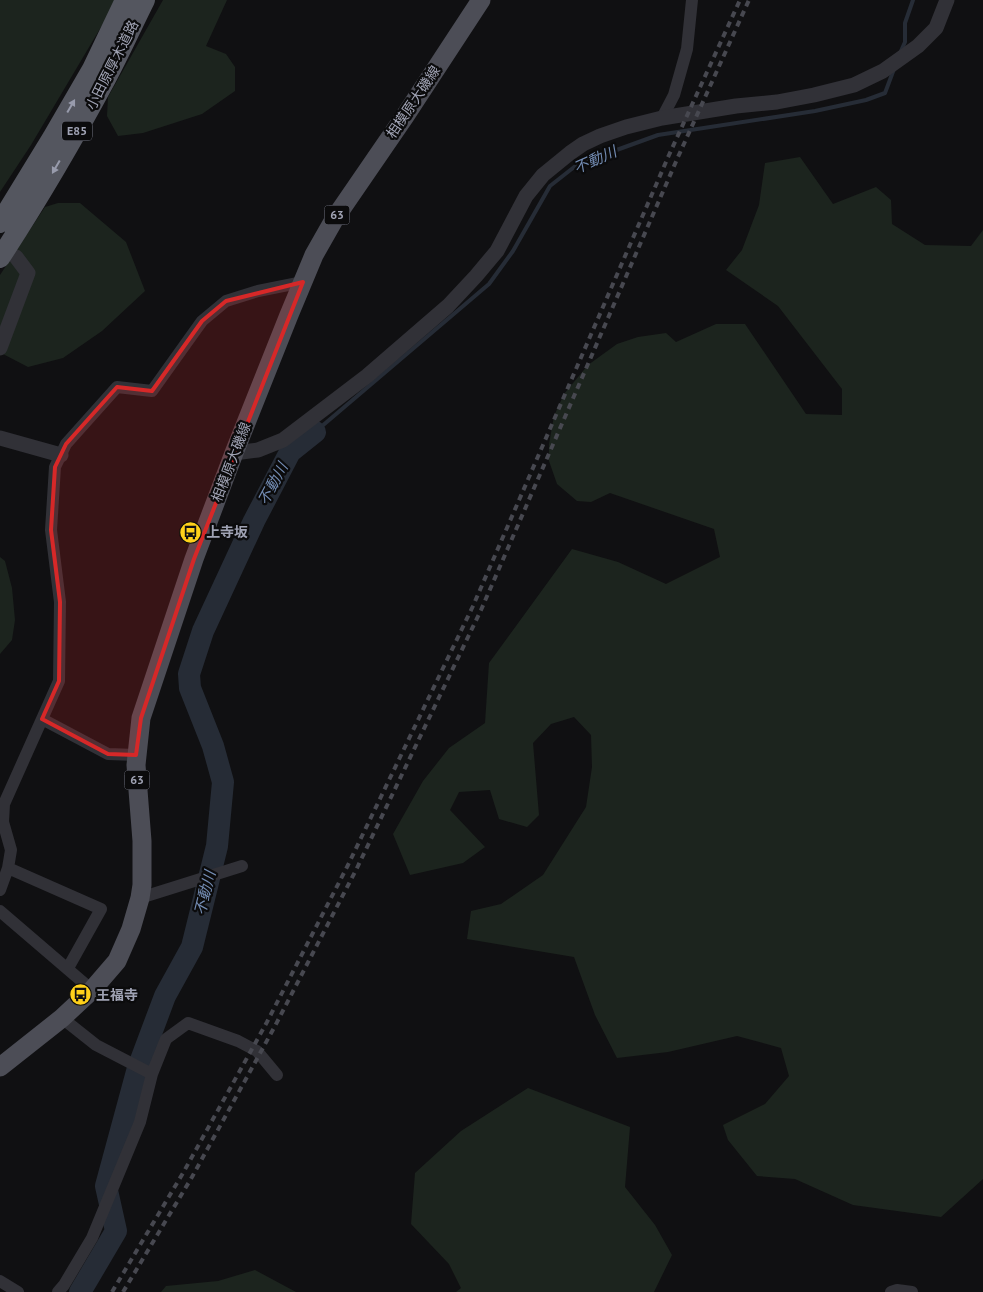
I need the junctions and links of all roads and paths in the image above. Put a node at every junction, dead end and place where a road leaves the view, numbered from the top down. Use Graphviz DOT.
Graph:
graph roads {
  1 [pos="125,0"];
  2 [pos="145,0"];
  3 [pos="482,0"];
  4 [pos="692,0"];
  5 [pos="947,0"];
  6 [pos="662,118"];
  7 [pos="0,223"];
  8 [pos="8,257"];
  9 [pos="303,282"];
  10 [pos="0,348"];
  11 [pos="0,438"];
  12 [pos="234,453"];
  13 [pos="61,455"];
  14 [pos="42,719"];
  15 [pos="136,755"];
  16 [pos="242,866"];
  17 [pos="8,868"];
  18 [pos="0,890"];
  19 [pos="140,898"];
  20 [pos="0,911"];
  21 [pos="68,968"];
  22 [pos="92,990"];
  23 [pos="62,1018"];
  24 [pos="0,1067"];
  25 [pos="152,1074"];
  26 [pos="277,1075"];
  27 [pos="0,1281"];
  28 [pos="18,1292"];
  29 [pos="58,1292"];
  30 [pos="891,1292"];
  31 [pos="912,1292"];
  7 -- 1 [label="highway, 小田原厚木道路 / E85, one-way"];
  2 -- 8 [label="highway, 小田原厚木道路 / E85, one-way"];
  3 -- 9 [label="main road, 相模原大磯線 / 63"];
  4 -- 6 [label="street"];
  5 -- 6 [label="street"];
  6 -- 12 [label="street"];
  8 -- 10 [label="street"];
  9 -- 12 [label="main road, 相模原大磯線 / 63"];
  9 -- 13 [label="street"];
  11 -- 13 [label="street"];
  12 -- 15 [label="main road, 相模原大磯線 / 63"];
  13 -- 14 [label="street"];
  14 -- 15 [label="street"];
  14 -- 17 [label="street"];
  15 -- 19 [label="main road, 相模原大磯線 / 63"];
  16 -- 19 [label="street"];
  17 -- 18 [label="street"];
  17 -- 21 [label="street"];
  19 -- 22 [label="main road, 相模原大磯線 / 63"];
  20 -- 21 [label="street"];
  21 -- 22 [label="street"];
  22 -- 23 [label="main road, 相模原大磯線 / 63"];
  23 -- 24 [label="main road, 相模原大磯線 / 63"];
  23 -- 25 [label="street"];
  25 -- 26 [label="street"];
  25 -- 29 [label="street"];
  27 -- 28 [label="street"];
  30 -- 31 [label="street"];
}
